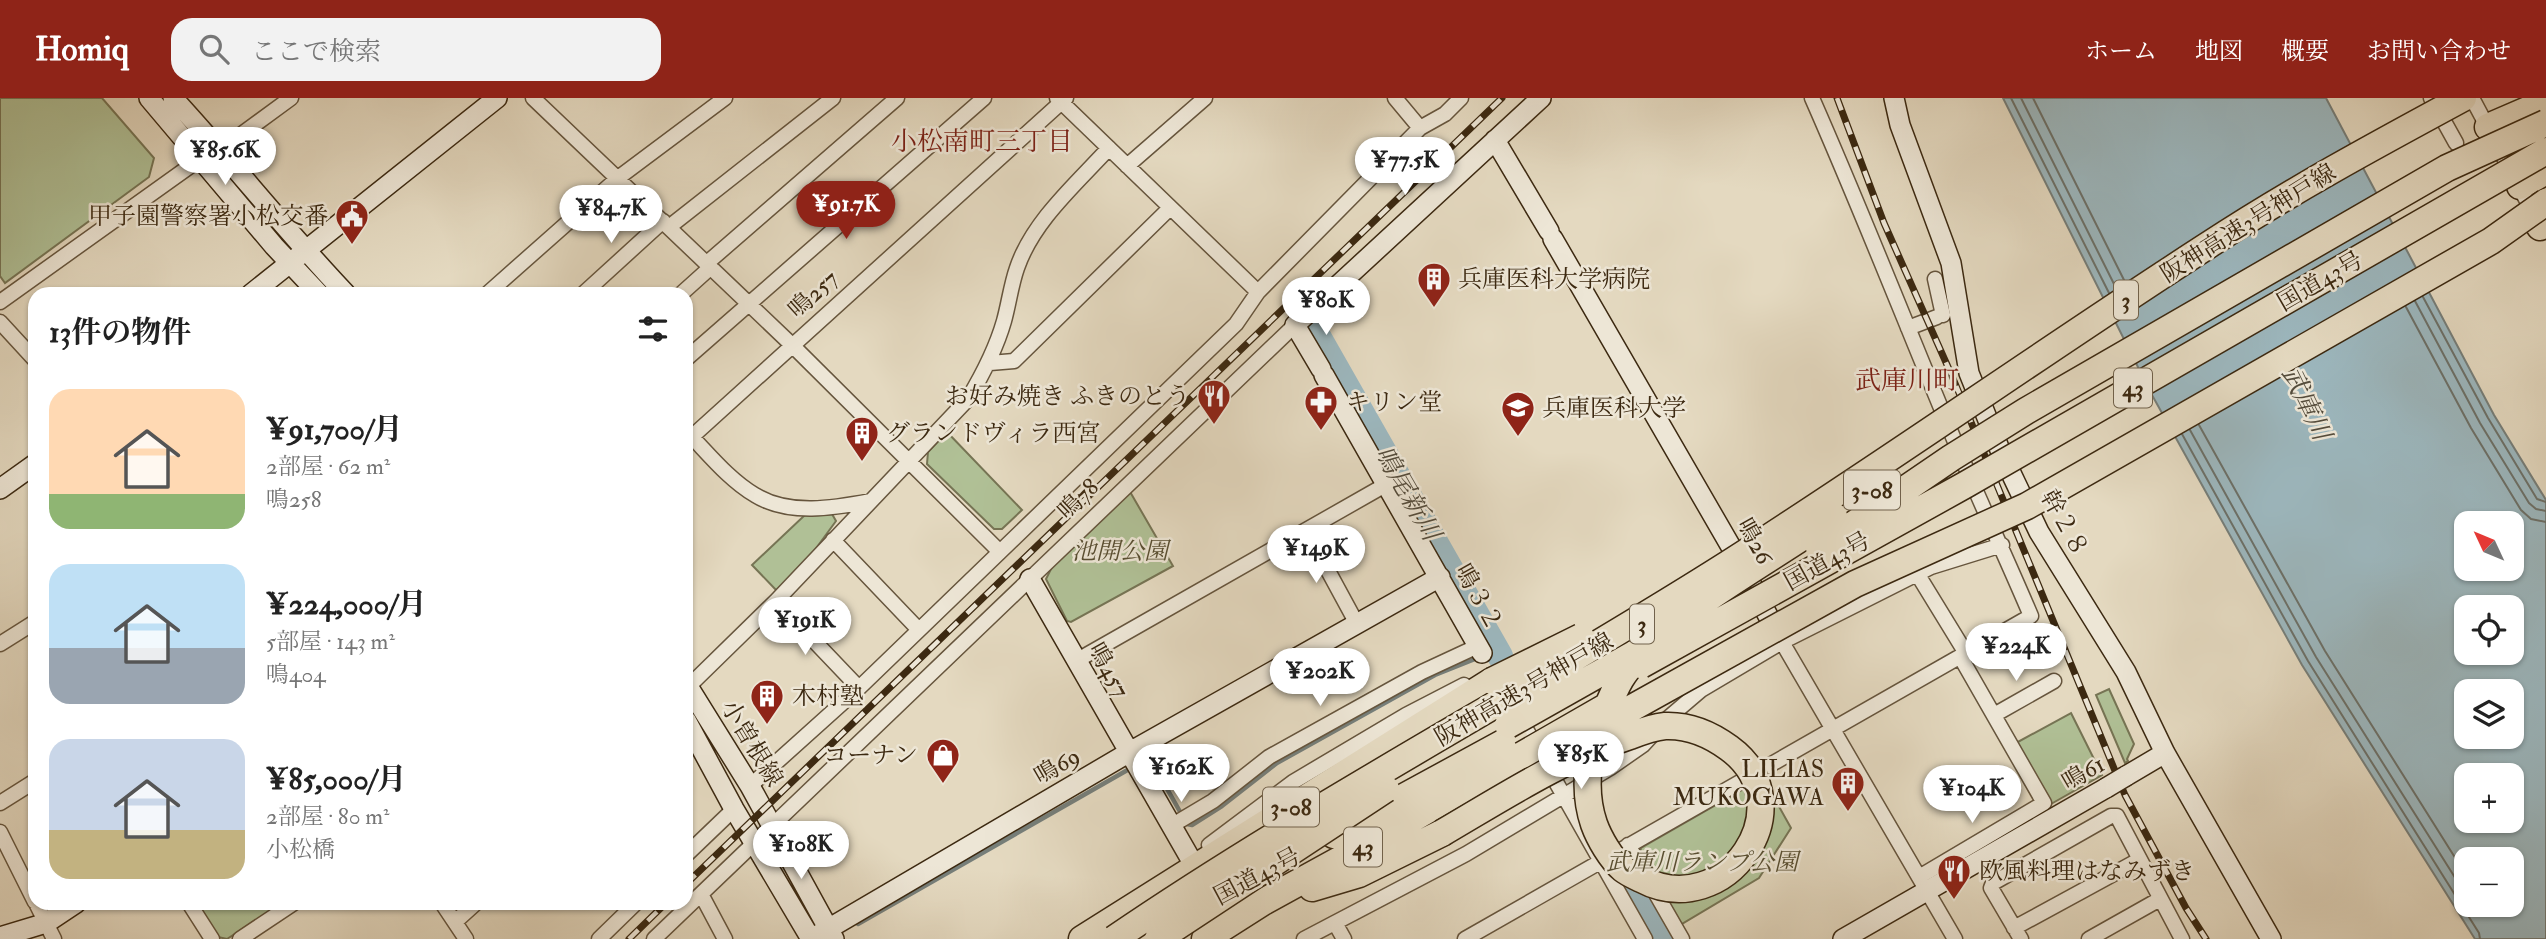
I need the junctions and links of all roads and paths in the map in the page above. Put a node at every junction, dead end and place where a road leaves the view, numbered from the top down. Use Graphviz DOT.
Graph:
graph roads {
  1 [pos="149,98"];
  2 [pos="173,98"];
  3 [pos="291,98"];
  4 [pos="498,98"];
  5 [pos="533,98"];
  6 [pos="833,98"];
  7 [pos="897,98"];
  8 [pos="984,98"];
  9 [pos="1205,98"];
  10 [pos="1395,98"];
  11 [pos="1461,98"];
  12 [pos="1541,98"];
  13 [pos="1812,98"];
  14 [pos="1894,98"];
  15 [pos="2431,98"];
  16 [pos="2463,98"];
  17 [pos="2471,98"];
  18 [pos="1061,99"];
  19 [pos="715,101"];
  20 [pos="2546,102"];
  21 [pos="2546,123"];
  22 [pos="2488,127"];
  23 [pos="1420,128"];
  24 [pos="1495,141"];
  25 [pos="2455,143"];
  26 [pos="1109,148"];
  27 [pos="220,149"];
  28 [pos="2546,151"];
  29 [pos="200,159"];
  30 [pos="1128,166"];
  31 [pos="2546,171"];
  32 [pos="618,178"];
  33 [pos="1170,208"];
  34 [pos="2545,222"];
  35 [pos="666,224"];
  36 [pos="298,257"];
  37 [pos="709,265"];
  38 [pos="1935,279"];
  39 [pos="260,287"];
  40 [pos="315,287"];
  41 [pos="337,287"];
  42 [pos="495,287"];
  43 [pos="591,287"];
  44 [pos="688,287"];
  45 [pos="1258,292"];
  46 [pos="0,302"];
  47 [pos="748,303"];
  48 [pos="2125,306"];
  49 [pos="0,322"];
  50 [pos="1295,325"];
  51 [pos="1909,328"];
  52 [pos="793,346"];
  53 [pos="28,352"];
  54 [pos="693,353"];
  55 [pos="990,363"];
  56 [pos="693,435"];
  57 [pos="693,443"];
  58 [pos="909,461"];
  59 [pos="1964,463"];
  60 [pos="28,469"];
  61 [pos="1387,484"];
  62 [pos="0,489"];
  63 [pos="871,501"];
  64 [pos="1985,510"];
  65 [pos="1306,530"];
  66 [pos="833,540"];
  67 [pos="2001,545"];
  68 [pos="999,551"];
  69 [pos="1730,558"];
  70 [pos="1917,575"];
  71 [pos="1440,578"];
  72 [pos="1030,579"];
  73 [pos="1871,599"];
  74 [pos="776,601"];
  75 [pos="1357,624"];
  76 [pos="28,626"];
  77 [pos="919,629"];
  78 [pos="1782,642"];
  79 [pos="0,644"];
  80 [pos="1964,656"];
  81 [pos="1485,658"];
  82 [pos="1076,661"];
  83 [pos="693,679"];
  84 [pos="2054,681"];
  85 [pos="859,688"];
  86 [pos="693,695"];
  87 [pos="1994,715"];
  88 [pos="1833,728"];
  89 [pos="693,733"];
  90 [pos="1521,752"];
  91 [pos="2165,753"];
  92 [pos="1133,761"];
  93 [pos="28,785"];
  94 [pos="750,786"];
  95 [pos="1567,794"];
  96 [pos="0,803"];
  97 [pos="734,808"];
  98 [pos="1179,821"];
  99 [pos="772,826"];
  100 [pos="0,832"];
  101 [pos="755,842"];
  102 [pos="1312,846"];
  103 [pos="1628,846"];
  104 [pos="693,848"];
  105 [pos="1190,858"];
  106 [pos="1604,860"];
  107 [pos="2139,860"];
  108 [pos="1923,883"];
  109 [pos="28,888"];
  110 [pos="701,894"];
  111 [pos="2160,899"];
  112 [pos="693,902"];
  113 [pos="1263,902"];
  114 [pos="39,910"];
  115 [pos="70,910"];
  116 [pos="193,910"];
  117 [pos="284,910"];
  118 [pos="447,910"];
  119 [pos="468,910"];
  120 [pos="629,910"];
  121 [pos="684,910"];
  122 [pos="455,922"];
  123 [pos="1335,923"];
  124 [pos="50,931"];
  125 [pos="831,934"];
  126 [pos="2017,934"];
  127 [pos="0,937"];
  128 [pos="1088,938"];
  129 [pos="212,939"];
  130 [pos="240,939"];
  131 [pos="465,939"];
  132 [pos="598,939"];
  133 [pos="654,939"];
  134 [pos="725,939"];
  135 [pos="811,939"];
  136 [pos="1138,939"];
  137 [pos="1158,939"];
  138 [pos="1205,939"];
  139 [pos="1304,939"];
  140 [pos="1344,939"];
  141 [pos="1465,939"];
  142 [pos="1645,939"];
  143 [pos="1682,939"];
  144 [pos="1843,939"];
  145 [pos="1955,939"];
  146 [pos="2089,939"];
  147 [pos="2182,939"];
  148 [pos="2271,939"];
  1 -- 29 [label="street"];
  2 -- 27 [label="street"];
  3 -- 27 [label="street"];
  4 -- 36 [label="street"];
  5 -- 32 [label="street"];
  6 -- 35 [label="street"];
  7 -- 37 [label="street"];
  8 -- 47 [label="street"];
  9 -- 30 [label="street"];
  10 -- 23 [label="street"];
  11 -- 23 [label="street"];
  12 -- 24 [label="street, 鳴78"];
  13 -- 51 [label="street"];
  14 -- 91 [label="street, 幹２８"];
  15 -- 25 [label="street"];
  16 -- 69 [label="highway, 阪神高速3号神戸線 / 3, bridge"];
  17 -- 22 [label="street"];
  17 -- 48 [label="highway, 阪神高速3号神戸線 / 3, bridge"];
  18 -- 26 [label="street"];
  18 -- 52 [label="street, 鳴257"];
  19 -- 32 [label="street"];
  20 -- 22 [label="highway"];
  21 -- 102 [label="highway, bridge"];
  22 -- 34 [label="street"];
  23 -- 45 [label="street"];
  24 -- 50 [label="street, 鳴78"];
  24 -- 69 [label="street, 鳴26"];
  26 -- 30 [label="street"];
  26 -- 55 [label="street"];
  27 -- 36 [label="street"];
  28 -- 90 [label="highway, 国道43号 / 43, bridge"];
  29 -- 36 [label="street"];
  29 -- 46 [label="street"];
  30 -- 33 [label="street"];
  31 -- 90 [label="highway, 国道43号 / 43, bridge"];
  32 -- 35 [label="street"];
  32 -- 42 [label="street"];
  33 -- 45 [label="street"];
  33 -- 55 [label="street"];
  34 -- 90 [label="highway, bridge"];
  35 -- 37 [label="street"];
  35 -- 43 [label="street"];
  36 -- 39 [label="street"];
  36 -- 40 [label="street"];
  36 -- 41 [label="street"];
  37 -- 44 [label="street"];
  37 -- 47 [label="street"];
  38 -- 51 [label="street"];
  45 -- 68 [label="street"];
  47 -- 52 [label="street"];
  47 -- 54 [label="street"];
  48 -- 113 [label="highway, 3-08, bridge"];
  48 -- 137 [label="highway, 阪神高速3号神戸線 / 3, bridge"];
  49 -- 53 [label="street"];
  50 -- 61 [label="street, 鳴３２"];
  50 -- 72 [label="street, 鳴78"];
  51 -- 59 [label="street"];
  52 -- 56 [label="street, 鳴257"];
  52 -- 58 [label="street"];
  55 -- 58 [label="street"];
  57 -- 63 [label="street"];
  58 -- 63 [label="street"];
  58 -- 68 [label="street"];
  59 -- 64 [label="street"];
  59 -- 69 [label="street"];
  60 -- 62 [label="street"];
  61 -- 65 [label="street"];
  61 -- 71 [label="street, 鳴３２"];
  63 -- 66 [label="street"];
  64 -- 67 [label="street"];
  64 -- 73 [label="street"];
  65 -- 75 [label="street"];
  65 -- 82 [label="street"];
  66 -- 74 [label="street"];
  66 -- 77 [label="street"];
  67 -- 70 [label="street"];
  67 -- 80 [label="street"];
  68 -- 77 [label="street"];
  69 -- 78 [label="street, 鳴26"];
  69 -- 128 [label="highway, 阪神高速3号神戸線 / 3, bridge"];
  70 -- 73 [label="street"];
  70 -- 80 [label="street"];
  71 -- 75 [label="street, 鳴69"];
  71 -- 81 [label="street, 鳴３２"];
  72 -- 82 [label="street, 鳴457"];
  72 -- 99 [label="street, 鳴78"];
  73 -- 78 [label="street"];
  74 -- 83 [label="street"];
  74 -- 85 [label="street"];
  75 -- 92 [label="street, 鳴69"];
  76 -- 79 [label="street"];
  77 -- 85 [label="street"];
  78 -- 88 [label="street, 鳴26"];
  78 -- 95 [label="street"];
  80 -- 87 [label="street"];
  80 -- 88 [label="street"];
  81 -- 95 [label="street"];
  81 -- 98 [label="street"];
  81 -- 105 [label="street"];
  82 -- 92 [label="street, 鳴457"];
  84 -- 87 [label="street"];
  85 -- 94 [label="street"];
  86 -- 94 [label="street, 小曽根線"];
  87 -- 108 [label="street"];
  88 -- 103 [label="street"];
  88 -- 108 [label="street, 鳴26"];
  89 -- 97 [label="street, 小曽根線"];
  90 -- 102 [label="highway, 国道43号 / 43"];
  90 -- 113 [label="highway, 国道43号 / 43"];
  91 -- 108 [label="street, 鳴61, bridge"];
  91 -- 148 [label="street, 幹２８"];
  92 -- 98 [label="street, 鳴457"];
  92 -- 125 [label="street, 鳴69"];
  93 -- 96 [label="street"];
  94 -- 99 [label="street, 小曽根線"];
  95 -- 106 [label="street"];
  95 -- 123 [label="street"];
  97 -- 101 [label="street, 小曽根線"];
  97 -- 104 [label="street"];
  98 -- 105 [label="street, 鳴457"];
  99 -- 101 [label="street, 鳴78"];
  99 -- 125 [label="street, 小曽根線"];
  100 -- 109 [label="street"];
  101 -- 110 [label="street, 鳴78"];
  101 -- 135 [label="street, 小曽根線"];
  102 -- 136 [label="highway, 国道43号 / 43"];
  103 -- 106 [label="street"];
  103 -- 143 [label="street"];
  105 -- 128 [label="street"];
  106 -- 141 [label="street"];
  106 -- 142 [label="street"];
  107 -- 111 [label="street"];
  107 -- 126 [label="street"];
  107 -- 126 [label="street"];
  108 -- 144 [label="street, 鳴61"];
  108 -- 145 [label="street, 鳴26"];
  110 -- 112 [label="street, 鳴78"];
  110 -- 134 [label="street"];
  111 -- 146 [label="street"];
  111 -- 147 [label="street"];
  113 -- 138 [label="highway, 国道43号 / 43"];
  114 -- 124 [label="street"];
  115 -- 124 [label="street"];
  116 -- 129 [label="street"];
  117 -- 130 [label="street"];
  118 -- 122 [label="street"];
  119 -- 122 [label="street"];
  120 -- 132 [label="street"];
  121 -- 133 [label="street, 鳴78"];
  122 -- 131 [label="street"];
  123 -- 139 [label="street"];
  123 -- 140 [label="street"];
  124 -- 127 [label="street"];
  125 -- 135 [label="street, 鳴69"];
}
